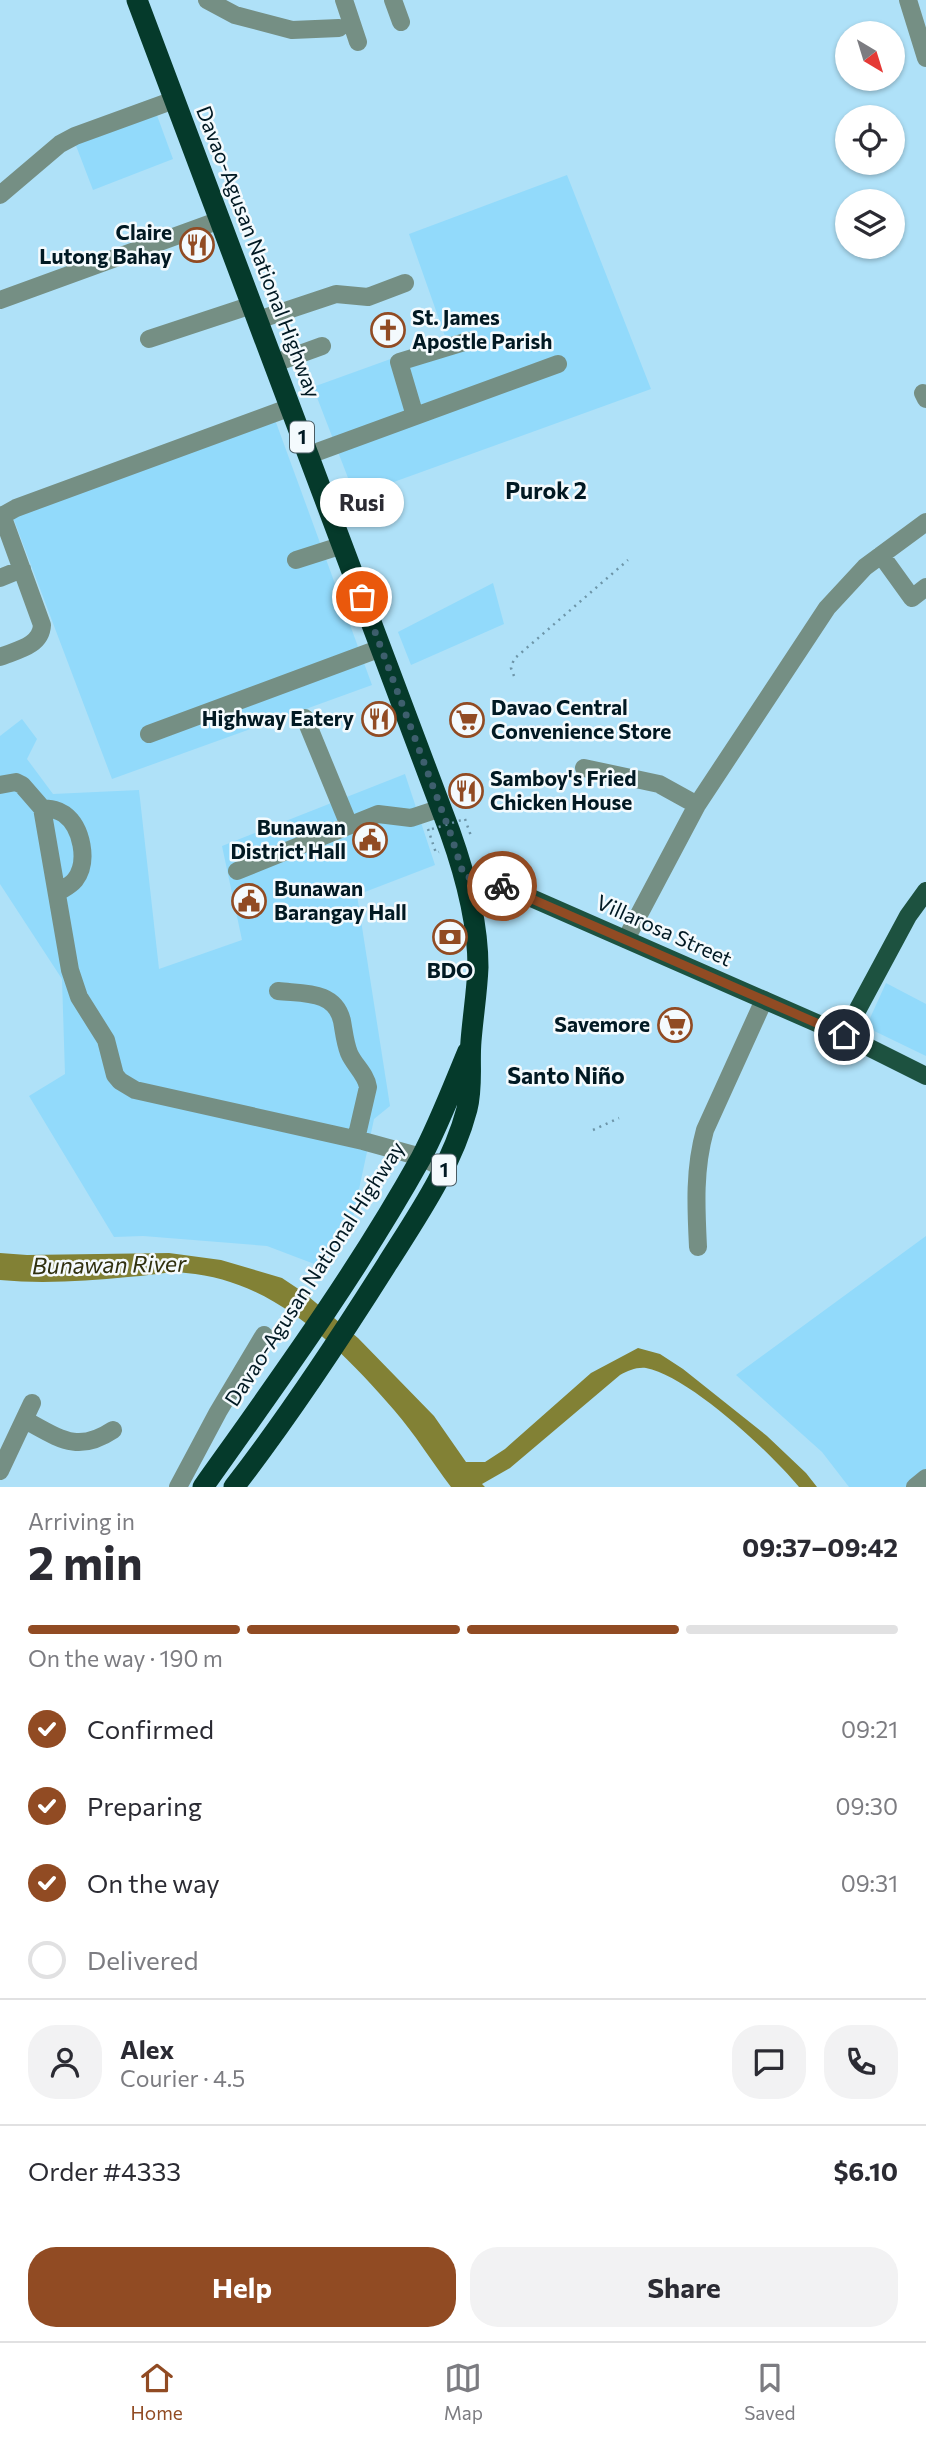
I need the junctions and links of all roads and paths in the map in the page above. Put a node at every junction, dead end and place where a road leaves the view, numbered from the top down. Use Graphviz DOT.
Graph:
graph roads {
  1 [pos="136,0"];
  2 [pos="207,0"];
  3 [pos="344,0"];
  4 [pos="393,0"];
  5 [pos="908,0"];
  6 [pos="401,22"];
  7 [pos="340,27"];
  8 [pos="358,42"];
  9 [pos="926,58"];
  10 [pos="174,100"];
  11 [pos="0,195"];
  12 [pos="219,220"];
  13 [pos="405,283"];
  14 [pos="0,300"];
  15 [pos="255,312"];
  16 [pos="149,339"];
  17 [pos="468,341"];
  18 [pos="322,346"];
  19 [pos="275,363"];
  20 [pos="558,364"];
  21 [pos="291,407"];
  22 [pos="415,416"];
  23 [pos="309,455"];
  24 [pos="1,516"];
  25 [pos="926,522"];
  26 [pos="343,545"];
  27 [pos="881,555"];
  28 [pos="296,559"];
  29 [pos="628,560"];
  30 [pos="22,569"];
  31 [pos="0,578"];
  32 [pos="926,587"];
  33 [pos="381,648"];
  34 [pos="0,657"];
  35 [pos="514,677"];
  36 [pos="304,718"];
  37 [pos="149,734"];
  38 [pos="584,768"];
  39 [pos="0,785"];
  40 [pos="696,805"];
  41 [pos="42,808"];
  42 [pos="432,817"];
  43 [pos="349,825"];
  44 [pos="472,842"];
  45 [pos="439,852"];
  46 [pos="237,871"];
  47 [pos="464,876"];
  48 [pos="926,891"];
  49 [pos="57,893"];
  50 [pos="626,939"];
  51 [pos="278,991"];
  52 [pos="764,1000"];
  53 [pos="844,1035"];
  54 [pos="471,1042"];
  55 [pos="926,1076"];
  56 [pos="619,1118"];
  57 [pos="593,1130"];
  58 [pos="356,1139"];
  59 [pos="421,1157"];
  60 [pos="445,1168"];
  61 [pos="698,1247"];
  62 [pos="264,1335"];
  63 [pos="32,1403"];
  64 [pos="25,1420"];
  65 [pos="113,1430"];
  66 [pos="0,1471"];
  67 [pos="926,1478"];
  68 [pos="178,1487"];
  69 [pos="203,1487"];
  70 [pos="234,1487"];
  71 [pos="915,1487"];
  1 -- 10 [label="highway, Davao-Agusan National Highway / 1"];
  2 -- 7 [label="street"];
  3 -- 8 [label="street"];
  4 -- 6 [label="street"];
  5 -- 9 [label="street"];
  10 -- 11 [label="street"];
  10 -- 12 [label="highway, Davao-Agusan National Highway / 1"];
  12 -- 14 [label="street"];
  12 -- 15 [label="highway, Davao-Agusan National Highway / 1"];
  13 -- 15 [label="street"];
  15 -- 16 [label="street"];
  15 -- 19 [label="highway, Davao-Agusan National Highway / 1"];
  17 -- 22 [label="street"];
  18 -- 19 [label="street"];
  19 -- 21 [label="highway, Davao-Agusan National Highway / 1"];
  20 -- 22 [label="street"];
  21 -- 23 [label="highway, Davao-Agusan National Highway / 1"];
  21 -- 24 [label="street"];
  22 -- 23 [label="street"];
  23 -- 26 [label="highway, Davao-Agusan National Highway / 1"];
  24 -- 30 [label="street"];
  25 -- 27 [label="street"];
  26 -- 28 [label="street"];
  26 -- 33 [label="highway, Davao-Agusan National Highway / 1"];
  27 -- 32 [label="street"];
  27 -- 40 [label="street"];
  29 -- 35 [label="path"];
  30 -- 31 [label="street"];
  30 -- 34 [label="street"];
  33 -- 37 [label="street"];
  33 -- 42 [label="highway, Davao-Agusan National Highway / 1"];
  36 -- 43 [label="street"];
  38 -- 40 [label="street"];
  39 -- 41 [label="street"];
  40 -- 50 [label="street"];
  41 -- 49 [label="street"];
  41 -- 49 [label="street"];
  42 -- 43 [label="street"];
  42 -- 44 [label="path, bridge"];
  42 -- 45 [label="path"];
  42 -- 47 [label="highway, Davao-Agusan National Highway / 1"];
  43 -- 46 [label="street"];
  47 -- 50 [label="main road, Villarosa Street"];
  47 -- 54 [label="highway, Davao-Agusan National Highway / 1"];
  48 -- 53 [label="main road"];
  49 -- 58 [label="street"];
  50 -- 52 [label="main road, Villarosa Street"];
  51 -- 58 [label="street"];
  52 -- 53 [label="main road, Villarosa Street"];
  52 -- 61 [label="street"];
  53 -- 55 [label="main road, Villarosa Street"];
  54 -- 59 [label="highway, Davao-Agusan National Highway / 1"];
  54 -- 60 [label="highway, Davao-Agusan National Highway / 1"];
  56 -- 57 [label="path"];
  58 -- 59 [label="street"];
  59 -- 60 [label="street"];
  59 -- 69 [label="highway, Davao-Agusan National Highway / 1"];
  60 -- 70 [label="highway, Davao-Agusan National Highway / 1"];
  62 -- 68 [label="street"];
  63 -- 64 [label="street"];
  64 -- 65 [label="street"];
  64 -- 66 [label="street"];
  67 -- 71 [label="street"];
}
